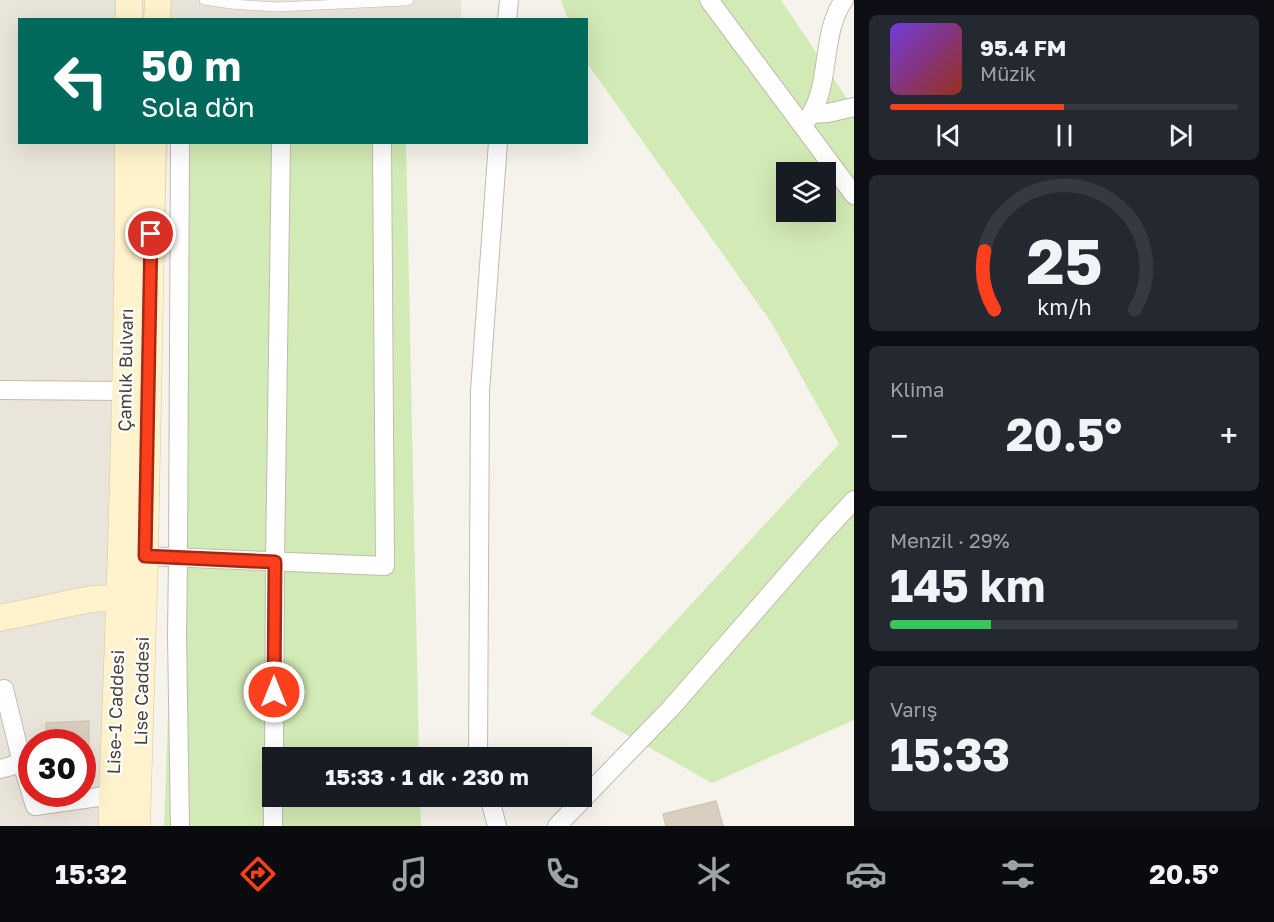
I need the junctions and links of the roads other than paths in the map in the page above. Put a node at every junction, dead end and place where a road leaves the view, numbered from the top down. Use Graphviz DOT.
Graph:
graph roads {
  1 [pos="129,0"];
  2 [pos="158,0"];
  3 [pos="204,0"];
  4 [pos="409,0"];
  5 [pos="509,0"];
  6 [pos="709,0"];
  7 [pos="844,0"];
  8 [pos="129,18"];
  9 [pos="157,18"];
  10 [pos="507,18"];
  11 [pos="854,107"];
  12 [pos="806,120"];
  13 [pos="128,144"];
  14 [pos="153,144"];
  15 [pos="180,144"];
  16 [pos="281,144"];
  17 [pos="382,144"];
  18 [pos="498,144"];
  19 [pos="854,195"];
  20 [pos="0,390"];
  21 [pos="125,391"];
  22 [pos="854,500"];
  23 [pos="145,556"];
  24 [pos="178,558"];
  25 [pos="275,562"];
  26 [pos="131,597"];
  27 [pos="0,618"];
  28 [pos="0,690"];
  29 [pos="18,747"];
  30 [pos="274,747"];
  31 [pos="478,747"];
  32 [pos="18,764"];
  33 [pos="0,769"];
  34 [pos="112,795"];
  35 [pos="96,797"];
  36 [pos="273,807"];
  37 [pos="492,807"];
  38 [pos="112,826"];
  39 [pos="137,826"];
  40 [pos="180,826"];
  41 [pos="273,826"];
  42 [pos="497,826"];
  43 [pos="557,826"];
  1 -- 8 [label="main road"];
  2 -- 9 [label="main road"];
  3 -- 4 [label="lane"];
  5 -- 10 [label="street"];
  6 -- 12 [label="street"];
  7 -- 12 [label="street"];
  11 -- 12 [label="street"];
  12 -- 19 [label="street"];
  13 -- 21 [label="main road, Çamlık Bulvarı"];
  14 -- 23 [label="main road, Çamlık Bulvarı"];
  15 -- 24 [label="street"];
  16 -- 25 [label="street"];
  17 -- 25 [label="street"];
  18 -- 31 [label="street"];
  20 -- 21 [label="street"];
  21 -- 26 [label="main road, Çamlık Bulvarı"];
  22 -- 43 [label="street"];
  23 -- 24 [label="street"];
  23 -- 26 [label="main road, Lise Caddesi"];
  24 -- 25 [label="street"];
  24 -- 40 [label="street"];
  25 -- 30 [label="street"];
  26 -- 27 [label="main road"];
  26 -- 34 [label="main road, Lise-1 Caddesi"];
  26 -- 39 [label="main road, Lise Caddesi"];
  28 -- 29 [label="street"];
  32 -- 33 [label="street"];
  34 -- 35 [label="street"];
  34 -- 38 [label="main road, Lise-1 Caddesi"];
  36 -- 41 [label="street"];
  37 -- 42 [label="street"];
}
